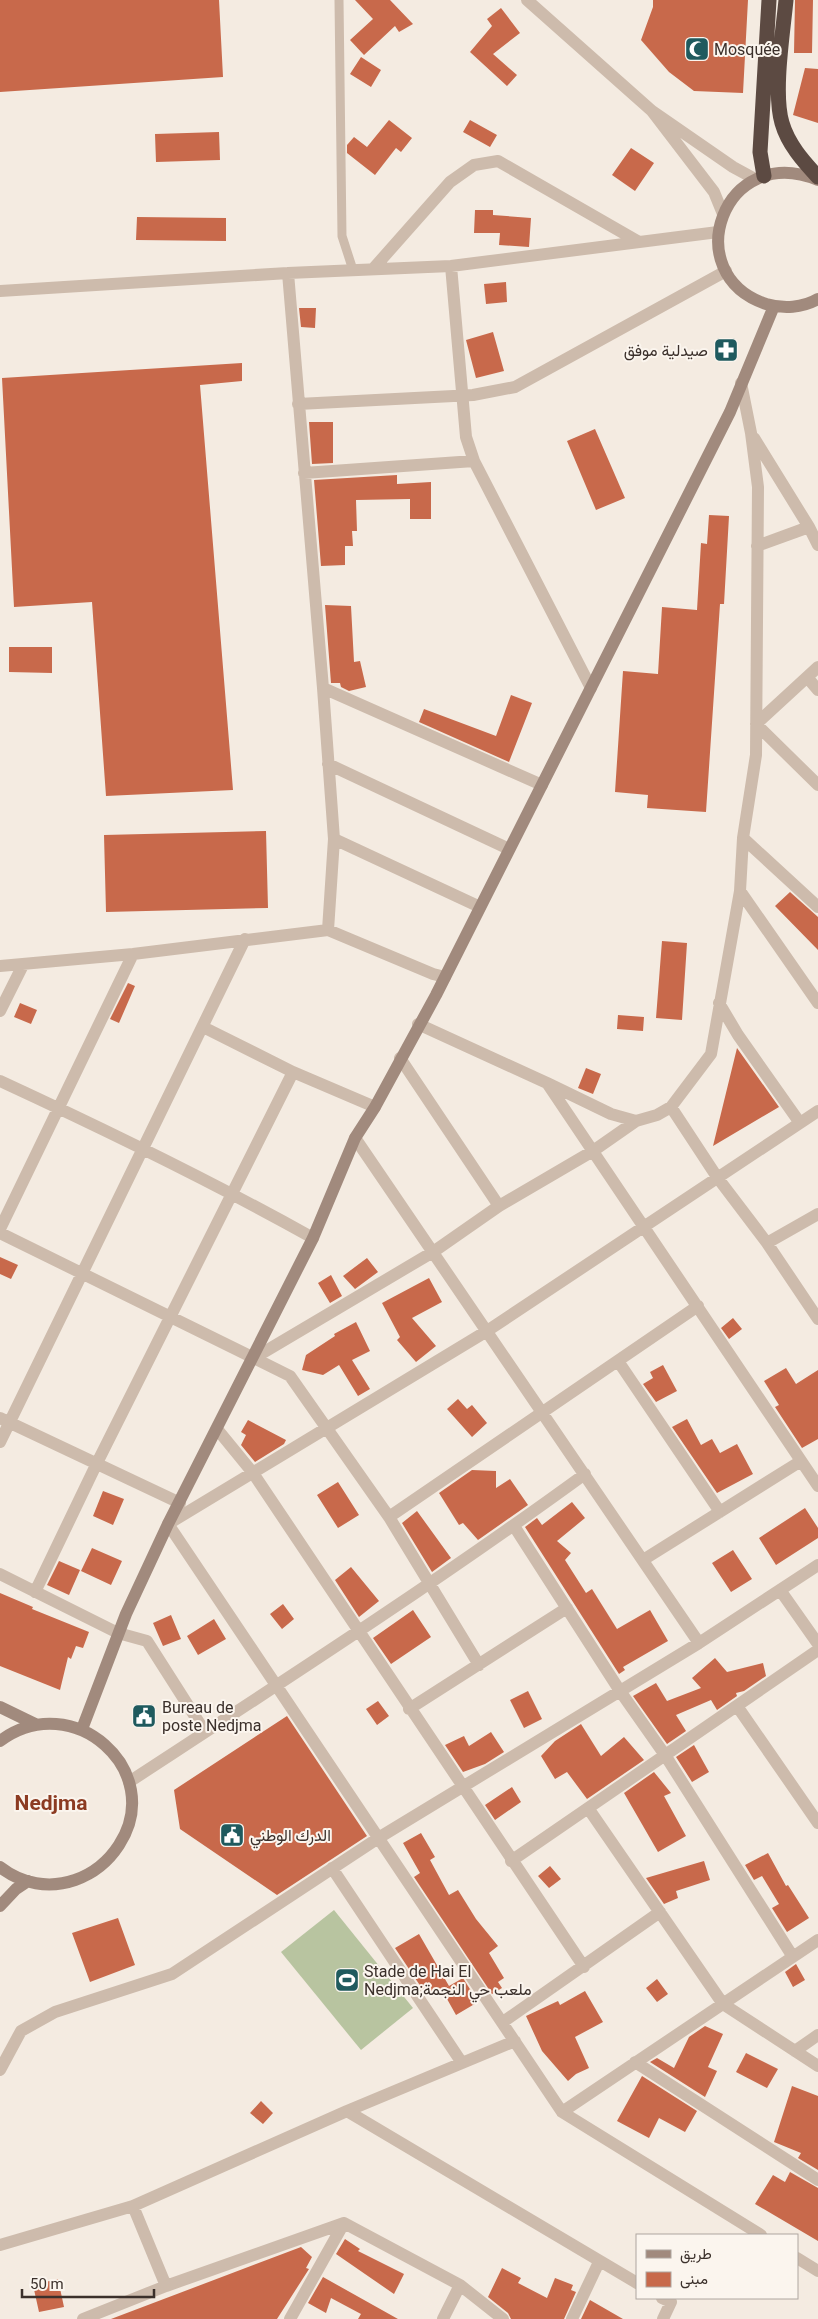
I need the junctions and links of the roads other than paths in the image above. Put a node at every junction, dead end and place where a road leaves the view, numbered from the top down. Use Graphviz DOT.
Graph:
graph roads {
  1 [pos="339,0"];
  2 [pos="527,0"];
  3 [pos="769,0"];
  4 [pos="786,0"];
  5 [pos="652,111"];
  6 [pos="760,178"];
  7 [pos="818,178"];
  8 [pos="723,214"];
  9 [pos="718,232"];
  10 [pos="639,242"];
  11 [pos="451,266"];
  12 [pos="373,269"];
  13 [pos="353,270"];
  14 [pos="726,270"];
  15 [pos="288,273"];
  16 [pos="0,291"];
  17 [pos="818,299"];
  18 [pos="774,306"];
  19 [pos="741,383"];
  20 [pos="461,395"];
  21 [pos="298,404"];
  22 [pos="751,433"];
  23 [pos="474,461"];
  24 [pos="304,473"];
  25 [pos="809,527"];
  26 [pos="818,545"];
  27 [pos="757,546"];
  28 [pos="818,668"];
  29 [pos="808,677"];
  30 [pos="323,688"];
  31 [pos="591,688"];
  32 [pos="818,690"];
  33 [pos="756,724"];
  34 [pos="328,764"];
  35 [pos="542,785"];
  36 [pos="818,785"];
  37 [pos="743,838"];
  38 [pos="334,839"];
  39 [pos="509,849"];
  40 [pos="740,891"];
  41 [pos="480,907"];
  42 [pos="818,907"];
  43 [pos="328,930"];
  44 [pos="245,939"];
  45 [pos="133,954"];
  46 [pos="23,965"];
  47 [pos="0,966"];
  48 [pos="445,977"];
  49 [pos="718,1003"];
  50 [pos="818,1003"];
  51 [pos="0,1011"];
  52 [pos="418,1024"];
  53 [pos="202,1027"];
  54 [pos="400,1058"];
  55 [pos="293,1072"];
  56 [pos="0,1081"];
  57 [pos="547,1083"];
  58 [pos="375,1107"];
  59 [pos="671,1107"];
  60 [pos="59,1108"];
  61 [pos="818,1111"];
  62 [pos="636,1121"];
  63 [pos="800,1123"];
  64 [pos="354,1138"];
  65 [pos="144,1149"];
  66 [pos="593,1151"];
  67 [pos="717,1177"];
  68 [pos="233,1194"];
  69 [pos="499,1206"];
  70 [pos="818,1214"];
  71 [pos="645,1227"];
  72 [pos="0,1231"];
  73 [pos="313,1238"];
  74 [pos="767,1243"];
  75 [pos="433,1252"];
  76 [pos="83,1274"];
  77 [pos="698,1306"];
  78 [pos="171,1317"];
  79 [pos="818,1319"];
  80 [pos="487,1331"];
  81 [pos="254,1358"];
  82 [pos="618,1361"];
  83 [pos="542,1411"];
  84 [pos="5,1421"];
  85 [pos="327,1428"];
  86 [pos="217,1429"];
  87 [pos="0,1442"];
  88 [pos="801,1461"];
  89 [pos="96,1464"];
  90 [pos="252,1473"];
  91 [pos="585,1474"];
  92 [pos="818,1486"];
  93 [pos="180,1503"];
  94 [pos="720,1512"];
  95 [pos="389,1517"];
  96 [pos="168,1524"];
  97 [pos="514,1526"];
  98 [pos="643,1560"];
  99 [pos="818,1565"];
  100 [pos="0,1574"];
  101 [pos="430,1583"];
  102 [pos="780,1590"];
  103 [pos="35,1592"];
  104 [pos="567,1608"];
  105 [pos="358,1631"];
  106 [pos="118,1634"];
  107 [pos="699,1643"];
  108 [pos="818,1644"];
  109 [pos="818,1650"];
  110 [pos="479,1665"];
  111 [pos="277,1685"];
  112 [pos="620,1691"];
  113 [pos="737,1706"];
  114 [pos="0,1707"];
  115 [pos="410,1709"];
  116 [pos="35,1724"];
  117 [pos="82,1729"];
  118 [pos="205,1732"];
  119 [pos="0,1741"];
  120 [pos="665,1755"];
  121 [pos="128,1782"];
  122 [pos="462,1787"];
  123 [pos="588,1808"];
  124 [pos="818,1823"];
  125 [pos="380,1837"];
  126 [pos="511,1860"];
  127 [pos="0,1867"];
  128 [pos="332,1868"];
  129 [pos="28,1881"];
  130 [pos="0,1906"];
  131 [pos="660,1912"];
  132 [pos="818,1940"];
  133 [pos="793,1956"];
  134 [pos="584,1967"];
  135 [pos="723,2004"];
  136 [pos="503,2022"];
  137 [pos="818,2035"];
  138 [pos="515,2041"];
  139 [pos="795,2051"];
  140 [pos="635,2062"];
  141 [pos="462,2063"];
  142 [pos="818,2066"];
  143 [pos="0,2070"];
  144 [pos="347,2111"];
  145 [pos="562,2112"];
  146 [pos="818,2180"];
  147 [pos="133,2206"];
  148 [pos="344,2223"];
  149 [pos="759,2234"];
  150 [pos="0,2245"];
  151 [pos="798,2259"];
  152 [pos="600,2262"];
  153 [pos="818,2271"];
  154 [pos="636,2282"];
  155 [pos="460,2285"];
  156 [pos="166,2286"];
  157 [pos="664,2299"];
  158 [pos="82,2319"];
  159 [pos="290,2319"];
  160 [pos="443,2319"];
  161 [pos="503,2319"];
  162 [pos="572,2319"];
  163 [pos="663,2319"];
  1 -- 13 [label="lane"];
  2 -- 5 [label="street"];
  3 -- 6 [label="highway"];
  4 -- 7 [label="highway"];
  5 -- 6 [label="street"];
  5 -- 8 [label="street"];
  6 -- 7 [label="street"];
  6 -- 8 [label="street"];
  8 -- 9 [label="street"];
  9 -- 10 [label="street"];
  9 -- 14 [label="street"];
  10 -- 11 [label="street"];
  10 -- 12 [label="street"];
  11 -- 12 [label="street"];
  11 -- 20 [label="street"];
  12 -- 13 [label="street"];
  13 -- 15 [label="street"];
  14 -- 18 [label="street"];
  14 -- 20 [label="street"];
  15 -- 16 [label="street"];
  15 -- 21 [label="street"];
  17 -- 18 [label="street"];
  18 -- 19 [label="street"];
  19 -- 22 [label="street"];
  19 -- 31 [label="street"];
  20 -- 21 [label="street"];
  20 -- 23 [label="street"];
  21 -- 24 [label="street"];
  22 -- 25 [label="street"];
  22 -- 27 [label="street"];
  23 -- 24 [label="street"];
  23 -- 31 [label="street"];
  24 -- 30 [label="street"];
  25 -- 26 [label="street"];
  25 -- 27 [label="street"];
  27 -- 33 [label="street"];
  28 -- 29 [label="street"];
  29 -- 32 [label="street"];
  29 -- 33 [label="street"];
  30 -- 34 [label="street"];
  30 -- 35 [label="street"];
  31 -- 35 [label="street"];
  33 -- 36 [label="street"];
  33 -- 37 [label="street"];
  34 -- 38 [label="street"];
  34 -- 39 [label="street"];
  35 -- 39 [label="street"];
  37 -- 40 [label="street"];
  37 -- 42 [label="street"];
  38 -- 41 [label="street"];
  38 -- 43 [label="street"];
  39 -- 41 [label="street"];
  40 -- 49 [label="street"];
  40 -- 50 [label="street"];
  41 -- 48 [label="street"];
  43 -- 44 [label="street"];
  43 -- 48 [label="street"];
  44 -- 45 [label="street"];
  44 -- 53 [label="street"];
  45 -- 46 [label="street"];
  45 -- 60 [label="street"];
  46 -- 47 [label="street"];
  46 -- 51 [label="street"];
  48 -- 52 [label="street"];
  49 -- 59 [label="street"];
  49 -- 63 [label="street"];
  52 -- 54 [label="street"];
  52 -- 57 [label="street"];
  53 -- 55 [label="street"];
  53 -- 65 [label="street"];
  54 -- 58 [label="street"];
  54 -- 69 [label="street"];
  55 -- 58 [label="street"];
  55 -- 68 [label="street"];
  56 -- 60 [label="street"];
  57 -- 62 [label="street"];
  57 -- 66 [label="street"];
  58 -- 64 [label="street"];
  59 -- 62 [label="street"];
  59 -- 67 [label="street"];
  60 -- 65 [label="street"];
  60 -- 72 [label="street"];
  61 -- 63 [label="street"];
  62 -- 66 [label="street"];
  63 -- 67 [label="street"];
  64 -- 73 [label="street"];
  64 -- 75 [label="street"];
  65 -- 68 [label="street"];
  65 -- 76 [label="street"];
  66 -- 69 [label="street"];
  66 -- 71 [label="street"];
  67 -- 71 [label="street"];
  67 -- 74 [label="street"];
  68 -- 73 [label="street"];
  68 -- 78 [label="street"];
  69 -- 75 [label="street"];
  70 -- 74 [label="street"];
  71 -- 77 [label="street"];
  71 -- 80 [label="street"];
  72 -- 76 [label="street"];
  73 -- 81 [label="street"];
  74 -- 79 [label="street"];
  75 -- 80 [label="street"];
  75 -- 81 [label="street"];
  76 -- 78 [label="street"];
  76 -- 84 [label="street"];
  77 -- 82 [label="street"];
  77 -- 88 [label="street"];
  78 -- 81 [label="street"];
  78 -- 89 [label="street"];
  80 -- 83 [label="street"];
  80 -- 85 [label="street"];
  81 -- 85 [label="street"];
  81 -- 86 [label="street"];
  82 -- 83 [label="street"];
  82 -- 94 [label="street"];
  83 -- 91 [label="street"];
  83 -- 95 [label="street"];
  84 -- 87 [label="street"];
  84 -- 89 [label="street"];
  85 -- 90 [label="street"];
  85 -- 95 [label="street"];
  86 -- 90 [label="street"];
  86 -- 93 [label="street"];
  88 -- 92 [label="street"];
  88 -- 94 [label="street"];
  89 -- 93 [label="street"];
  89 -- 103 [label="street"];
  90 -- 96 [label="street"];
  90 -- 105 [label="street"];
  91 -- 97 [label="street"];
  91 -- 98 [label="street"];
  93 -- 96 [label="street"];
  94 -- 98 [label="street"];
  95 -- 101 [label="street"];
  96 -- 106 [label="street"];
  96 -- 111 [label="street"];
  97 -- 101 [label="street"];
  97 -- 104 [label="street"];
  98 -- 107 [label="street"];
  99 -- 102 [label="street"];
  100 -- 103 [label="street"];
  101 -- 105 [label="street"];
  101 -- 110 [label="street"];
  102 -- 107 [label="street"];
  102 -- 108 [label="street"];
  103 -- 106 [label="street"];
  104 -- 110 [label="street"];
  104 -- 112 [label="street"];
  105 -- 111 [label="street"];
  105 -- 115 [label="street"];
  106 -- 117 [label="street"];
  106 -- 118 [label="street"];
  107 -- 112 [label="street"];
  109 -- 113 [label="street"];
  110 -- 115 [label="street"];
  111 -- 118 [label="street"];
  111 -- 125 [label="street"];
  112 -- 120 [label="street"];
  112 -- 122 [label="street"];
  113 -- 120 [label="street"];
  113 -- 124 [label="street"];
  114 -- 116 [label="street"];
  115 -- 122 [label="street"];
  116 -- 117 [label="street"];
  116 -- 119 [label="street"];
  117 -- 121 [label="street"];
  118 -- 121 [label="street"];
  120 -- 123 [label="street"];
  120 -- 133 [label="street"];
  121 -- 129 [label="street"];
  122 -- 125 [label="street"];
  122 -- 126 [label="street"];
  123 -- 126 [label="street"];
  123 -- 131 [label="street"];
  125 -- 128 [label="street"];
  125 -- 136 [label="street"];
  126 -- 134 [label="street"];
  127 -- 129 [label="street"];
  128 -- 141 [label="street"];
  128 -- 143 [label="street"];
  129 -- 130 [label="street"];
  131 -- 134 [label="street"];
  131 -- 135 [label="street"];
  132 -- 133 [label="street"];
  133 -- 135 [label="street"];
  134 -- 136 [label="street"];
  135 -- 139 [label="street"];
  135 -- 140 [label="street"];
  136 -- 138 [label="street"];
  137 -- 139 [label="street"];
  138 -- 141 [label="street"];
  138 -- 145 [label="street"];
  139 -- 142 [label="street"];
  140 -- 145 [label="street"];
  140 -- 146 [label="street"];
  141 -- 144 [label="street"];
  144 -- 147 [label="street"];
  144 -- 152 [label="street"];
  145 -- 149 [label="street"];
  147 -- 150 [label="street"];
  147 -- 156 [label="street"];
  148 -- 155 [label="street"];
  148 -- 156 [label="street"];
  148 -- 159 [label="street"];
  151 -- 153 [label="street"];
  152 -- 154 [label="street"];
  152 -- 162 [label="street"];
  155 -- 160 [label="street"];
  155 -- 161 [label="street"];
  156 -- 158 [label="street"];
  157 -- 163 [label="street"];
}
